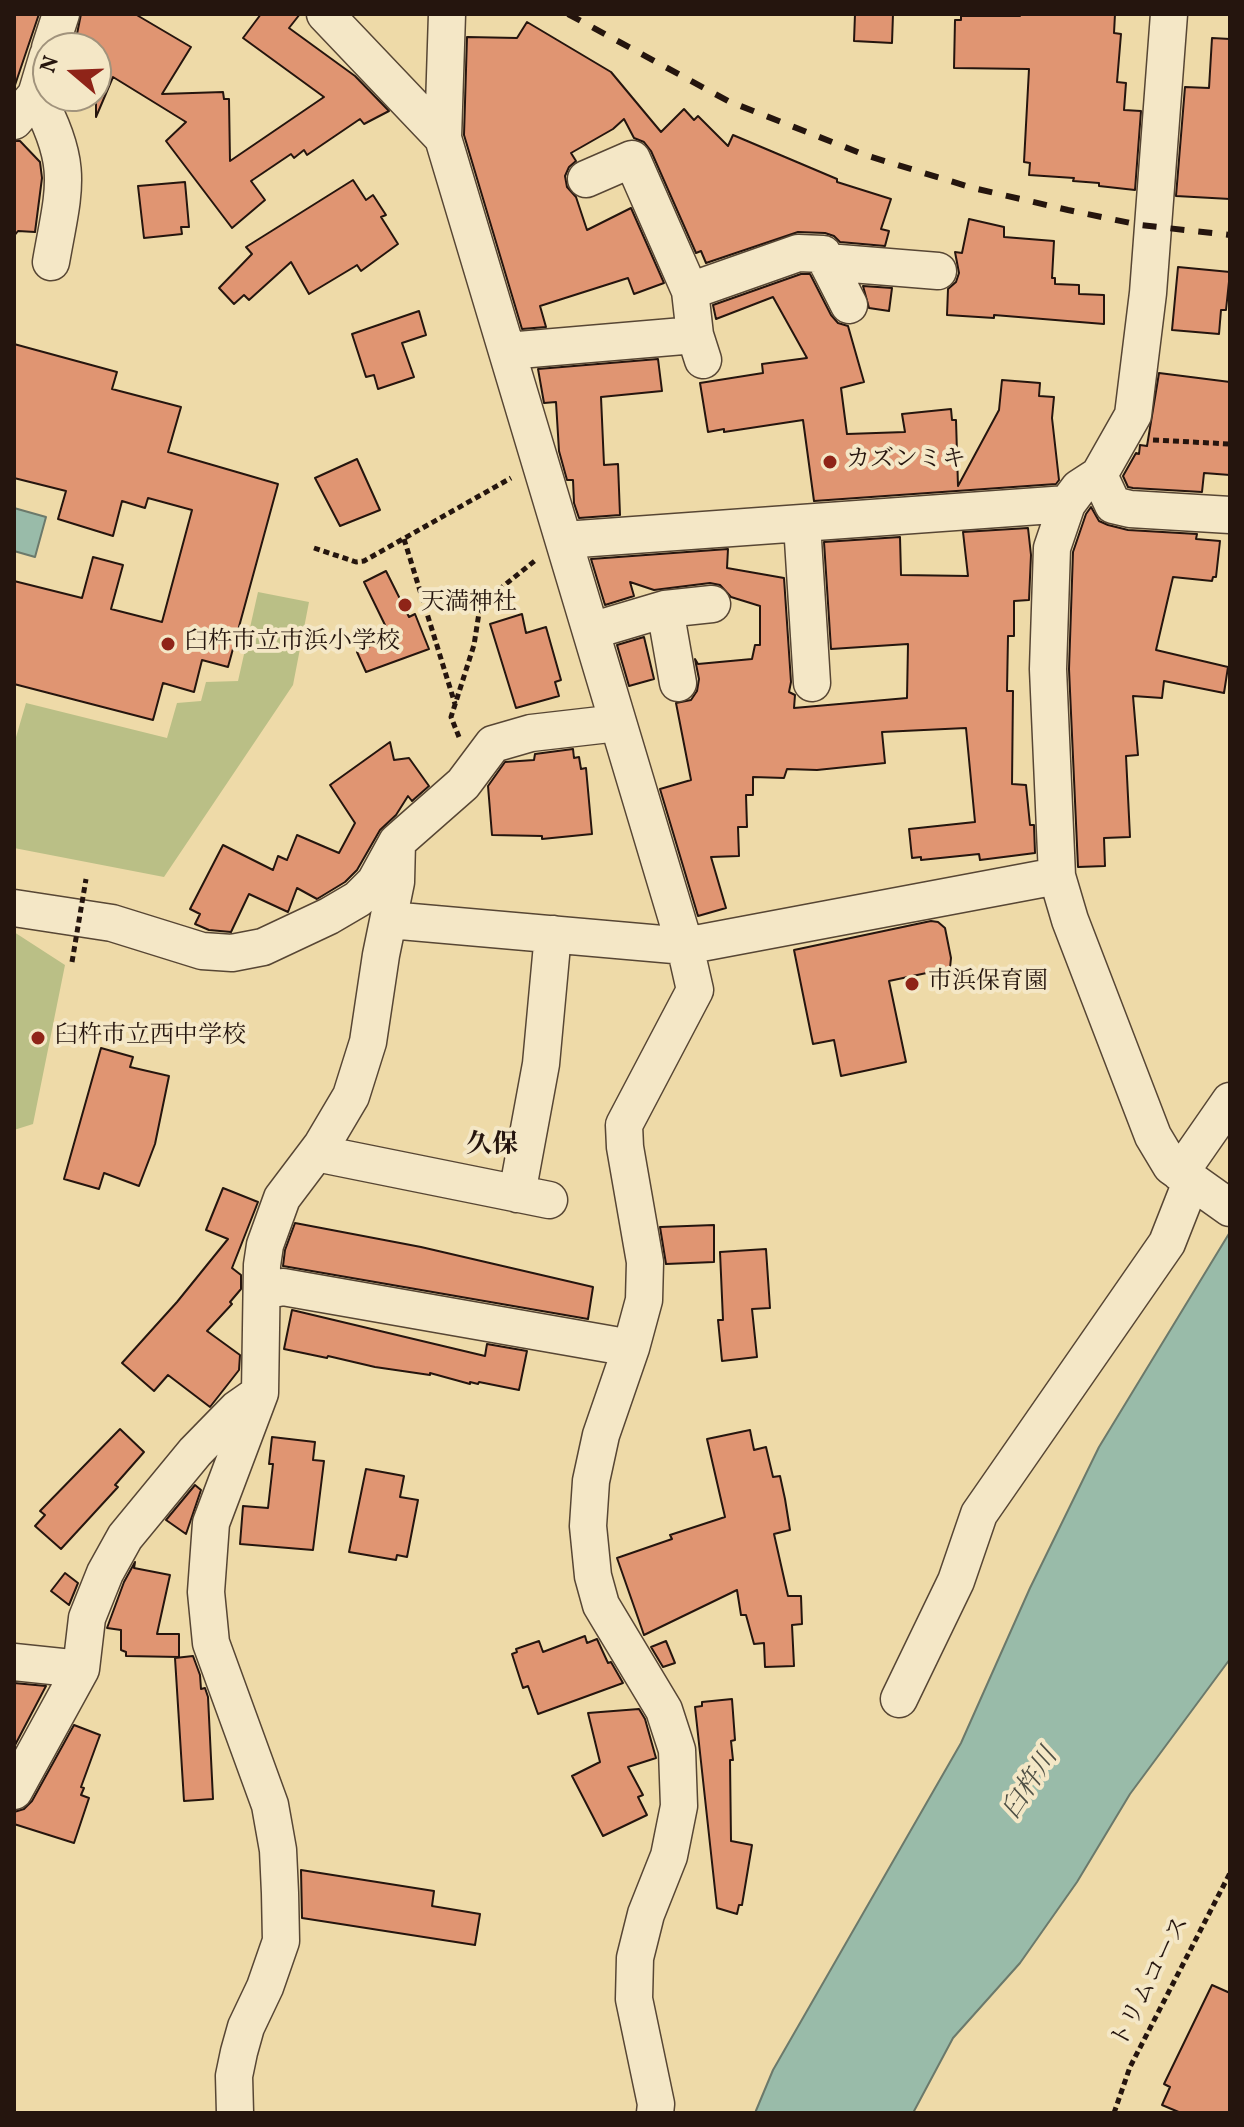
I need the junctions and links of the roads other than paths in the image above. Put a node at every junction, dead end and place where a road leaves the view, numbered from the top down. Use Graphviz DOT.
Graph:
graph roads {
  1 [pos="325,14"];
  2 [pos="447,14"];
  3 [pos="1169,14"];
  4 [pos="25,108"];
  5 [pos="443,138"];
  6 [pos="586,179"];
  7 [pos="51,262"];
  8 [pos="827,262"];
  9 [pos="938,271"];
  10 [pos="690,291"];
  11 [pos="849,305"];
  12 [pos="507,351"];
  13 [pos="1099,475"];
  14 [pos="1067,504"];
  15 [pos="1230,515"];
  16 [pos="802,524"];
  17 [pos="564,540"];
  18 [pos="712,604"];
  19 [pos="665,609"];
  20 [pos="591,631"];
  21 [pos="678,683"];
  22 [pos="812,683"];
  23 [pos="618,723"];
  24 [pos="397,842"];
  25 [pos="1057,876"];
  26 [pos="14,908"];
  27 [pos="389,920"];
  28 [pos="553,934"];
  29 [pos="685,946"];
  30 [pos="1230,1101"];
  31 [pos="316,1153"];
  32 [pos="1202,1189"];
  33 [pos="262,1291"];
  34 [pos="631,1348"];
  35 [pos="260,1393"];
  36 [pos="14,1662"];
  37 [pos="81,1669"];
  38 [pos="899,1699"];
  39 [pos="14,1791"];
  40 [pos="235,2113"];
  41 [pos="655,2113"];
  1 -- 5 [label="street"];
  2 -- 5 [label="street"];
  3 -- 13 [label="street"];
  4 -- 7 [label="street"];
  5 -- 12 [label="street"];
  6 -- 10 [label="street"];
  8 -- 9 [label="street"];
  8 -- 10 [label="street"];
  8 -- 11 [label="street"];
  10 -- 12 [label="street"];
  12 -- 17 [label="street"];
  13 -- 14 [label="street"];
  13 -- 15 [label="street"];
  14 -- 16 [label="street"];
  14 -- 25 [label="street"];
  16 -- 17 [label="street"];
  16 -- 22 [label="street"];
  17 -- 20 [label="street"];
  18 -- 19 [label="street"];
  19 -- 20 [label="street"];
  19 -- 21 [label="street"];
  20 -- 23 [label="street"];
  23 -- 24 [label="street"];
  23 -- 29 [label="street"];
  24 -- 26 [label="street"];
  24 -- 27 [label="street"];
  25 -- 29 [label="street"];
  25 -- 32 [label="street"];
  27 -- 28 [label="street"];
  27 -- 31 [label="street"];
  28 -- 29 [label="street"];
  28 -- 31 [label="street"];
  29 -- 34 [label="street"];
  30 -- 32 [label="street"];
  31 -- 33 [label="street"];
  32 -- 38 [label="street"];
  33 -- 34 [label="street"];
  33 -- 35 [label="street"];
  34 -- 41 [label="street"];
  35 -- 37 [label="street"];
  35 -- 40 [label="street"];
  36 -- 37 [label="street"];
  37 -- 39 [label="street"];
}
